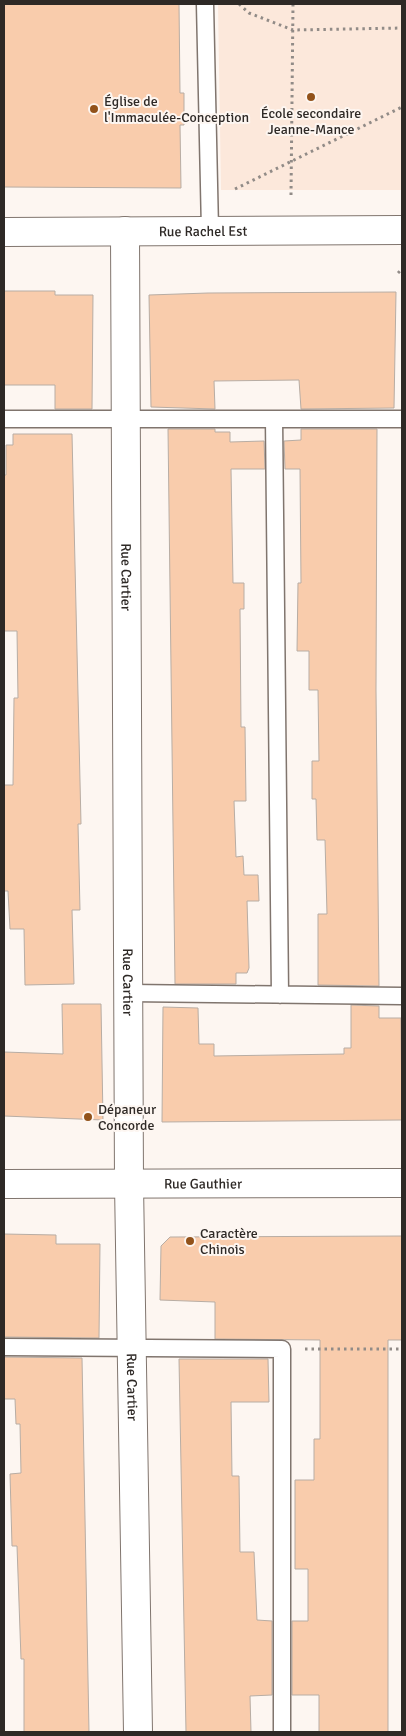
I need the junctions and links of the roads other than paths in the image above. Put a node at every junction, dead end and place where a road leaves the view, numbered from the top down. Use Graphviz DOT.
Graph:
graph roads {
  1 [pos="205,4"];
  2 [pos="210,230"];
  3 [pos="402,230"];
  4 [pos="125,231"];
  5 [pos="4,232"];
  6 [pos="4,419"];
  7 [pos="274,419"];
  8 [pos="402,419"];
  9 [pos="126,420"];
  10 [pos="129,993"];
  11 [pos="280,995"];
  12 [pos="402,996"];
  13 [pos="402,1183"];
  14 [pos="4,1184"];
  15 [pos="129,1184"];
  16 [pos="4,1347"];
  17 [pos="131,1347"];
  18 [pos="138,1732"];
  19 [pos="282,1732"];
  1 -- 2 [label="lane"];
  2 -- 3 [label="street, Rue Rachel Est"];
  2 -- 4 [label="street, Rue Rachel Est"];
  4 -- 5 [label="street, Rue Rachel Est"];
  4 -- 9 [label="street, Rue Cartier"];
  6 -- 9 [label="lane"];
  7 -- 8 [label="lane"];
  7 -- 9 [label="lane"];
  7 -- 11 [label="lane"];
  9 -- 10 [label="street, Rue Cartier"];
  10 -- 11 [label="lane"];
  10 -- 15 [label="street, Rue Cartier"];
  11 -- 12 [label="lane"];
  13 -- 15 [label="street, Rue Gauthier"];
  14 -- 15 [label="street, Rue Gauthier"];
  15 -- 17 [label="street, Rue Cartier"];
  16 -- 17 [label="lane"];
  17 -- 18 [label="street, Rue Cartier"];
  17 -- 19 [label="lane"];
}
